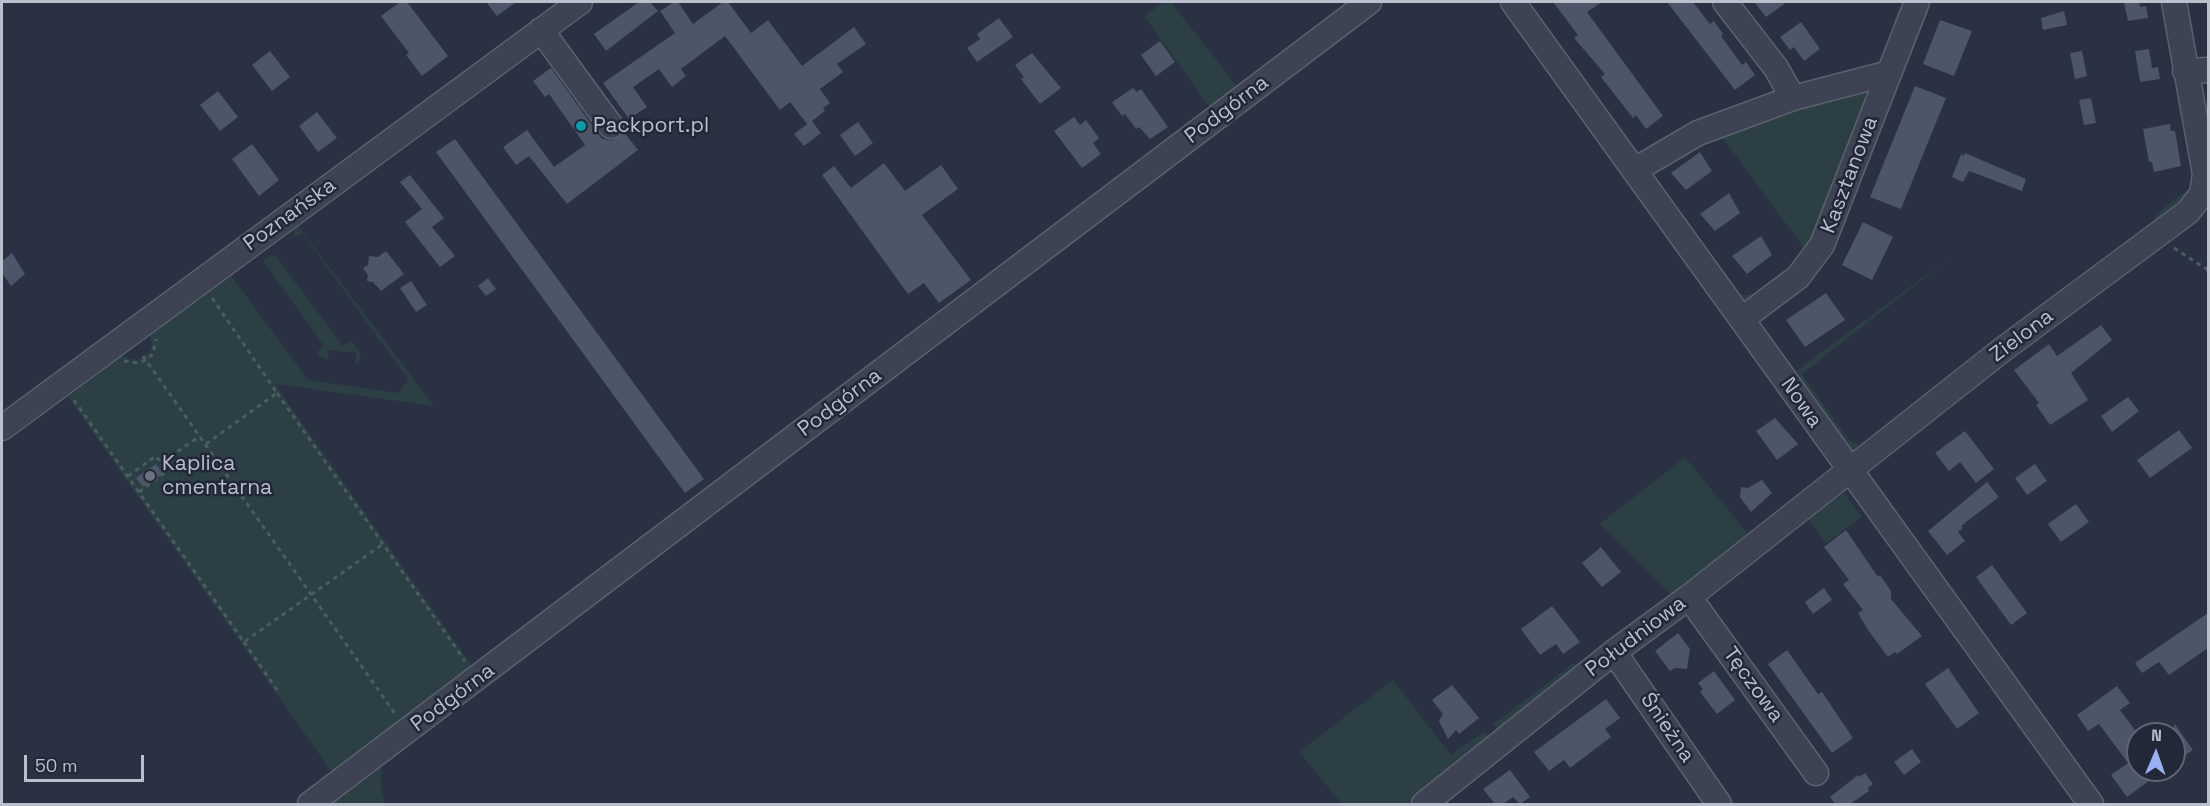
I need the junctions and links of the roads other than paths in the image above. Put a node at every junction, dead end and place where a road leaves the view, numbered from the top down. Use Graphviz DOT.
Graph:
graph roads {
  1 [pos="580,2"];
  2 [pos="1369,2"];
  3 [pos="1513,2"];
  4 [pos="1725,2"];
  5 [pos="1917,2"];
  6 [pos="2174,2"];
  7 [pos="541,30"];
  8 [pos="2197,70"];
  9 [pos="1889,73"];
  10 [pos="1793,98"];
  11 [pos="610,126"];
  12 [pos="1635,170"];
  13 [pos="1742,319"];
  14 [pos="2,428"];
  15 [pos="1849,471"];
  16 [pos="1689,597"];
  17 [pos="1614,652"];
  18 [pos="1816,773"];
  19 [pos="1449,797"];
  20 [pos="310,804"];
  21 [pos="1424,804"];
  22 [pos="1719,804"];
  23 [pos="2091,804"];
  1 -- 7 [label="street, Poznańska"];
  2 -- 20 [label="street, Podgórna"];
  3 -- 12 [label="street, Nowa"];
  4 -- 10 [label="street"];
  5 -- 9 [label="street, Kasztanowa"];
  6 -- 8 [label="street"];
  7 -- 11 [label="street"];
  7 -- 14 [label="street, Poznańska"];
  8 -- 15 [label="street, Zielona"];
  9 -- 10 [label="street"];
  9 -- 13 [label="street, Kasztanowa"];
  10 -- 12 [label="street"];
  12 -- 13 [label="street, Nowa"];
  13 -- 15 [label="street, Nowa"];
  15 -- 16 [label="street, Południowa"];
  15 -- 23 [label="street, Nowa"];
  16 -- 17 [label="street, Południowa"];
  16 -- 18 [label="street, Tęczowa"];
  17 -- 19 [label="street, Południowa"];
  17 -- 22 [label="street, Śnieżna"];
  19 -- 21 [label="street, Południowa"];
}
